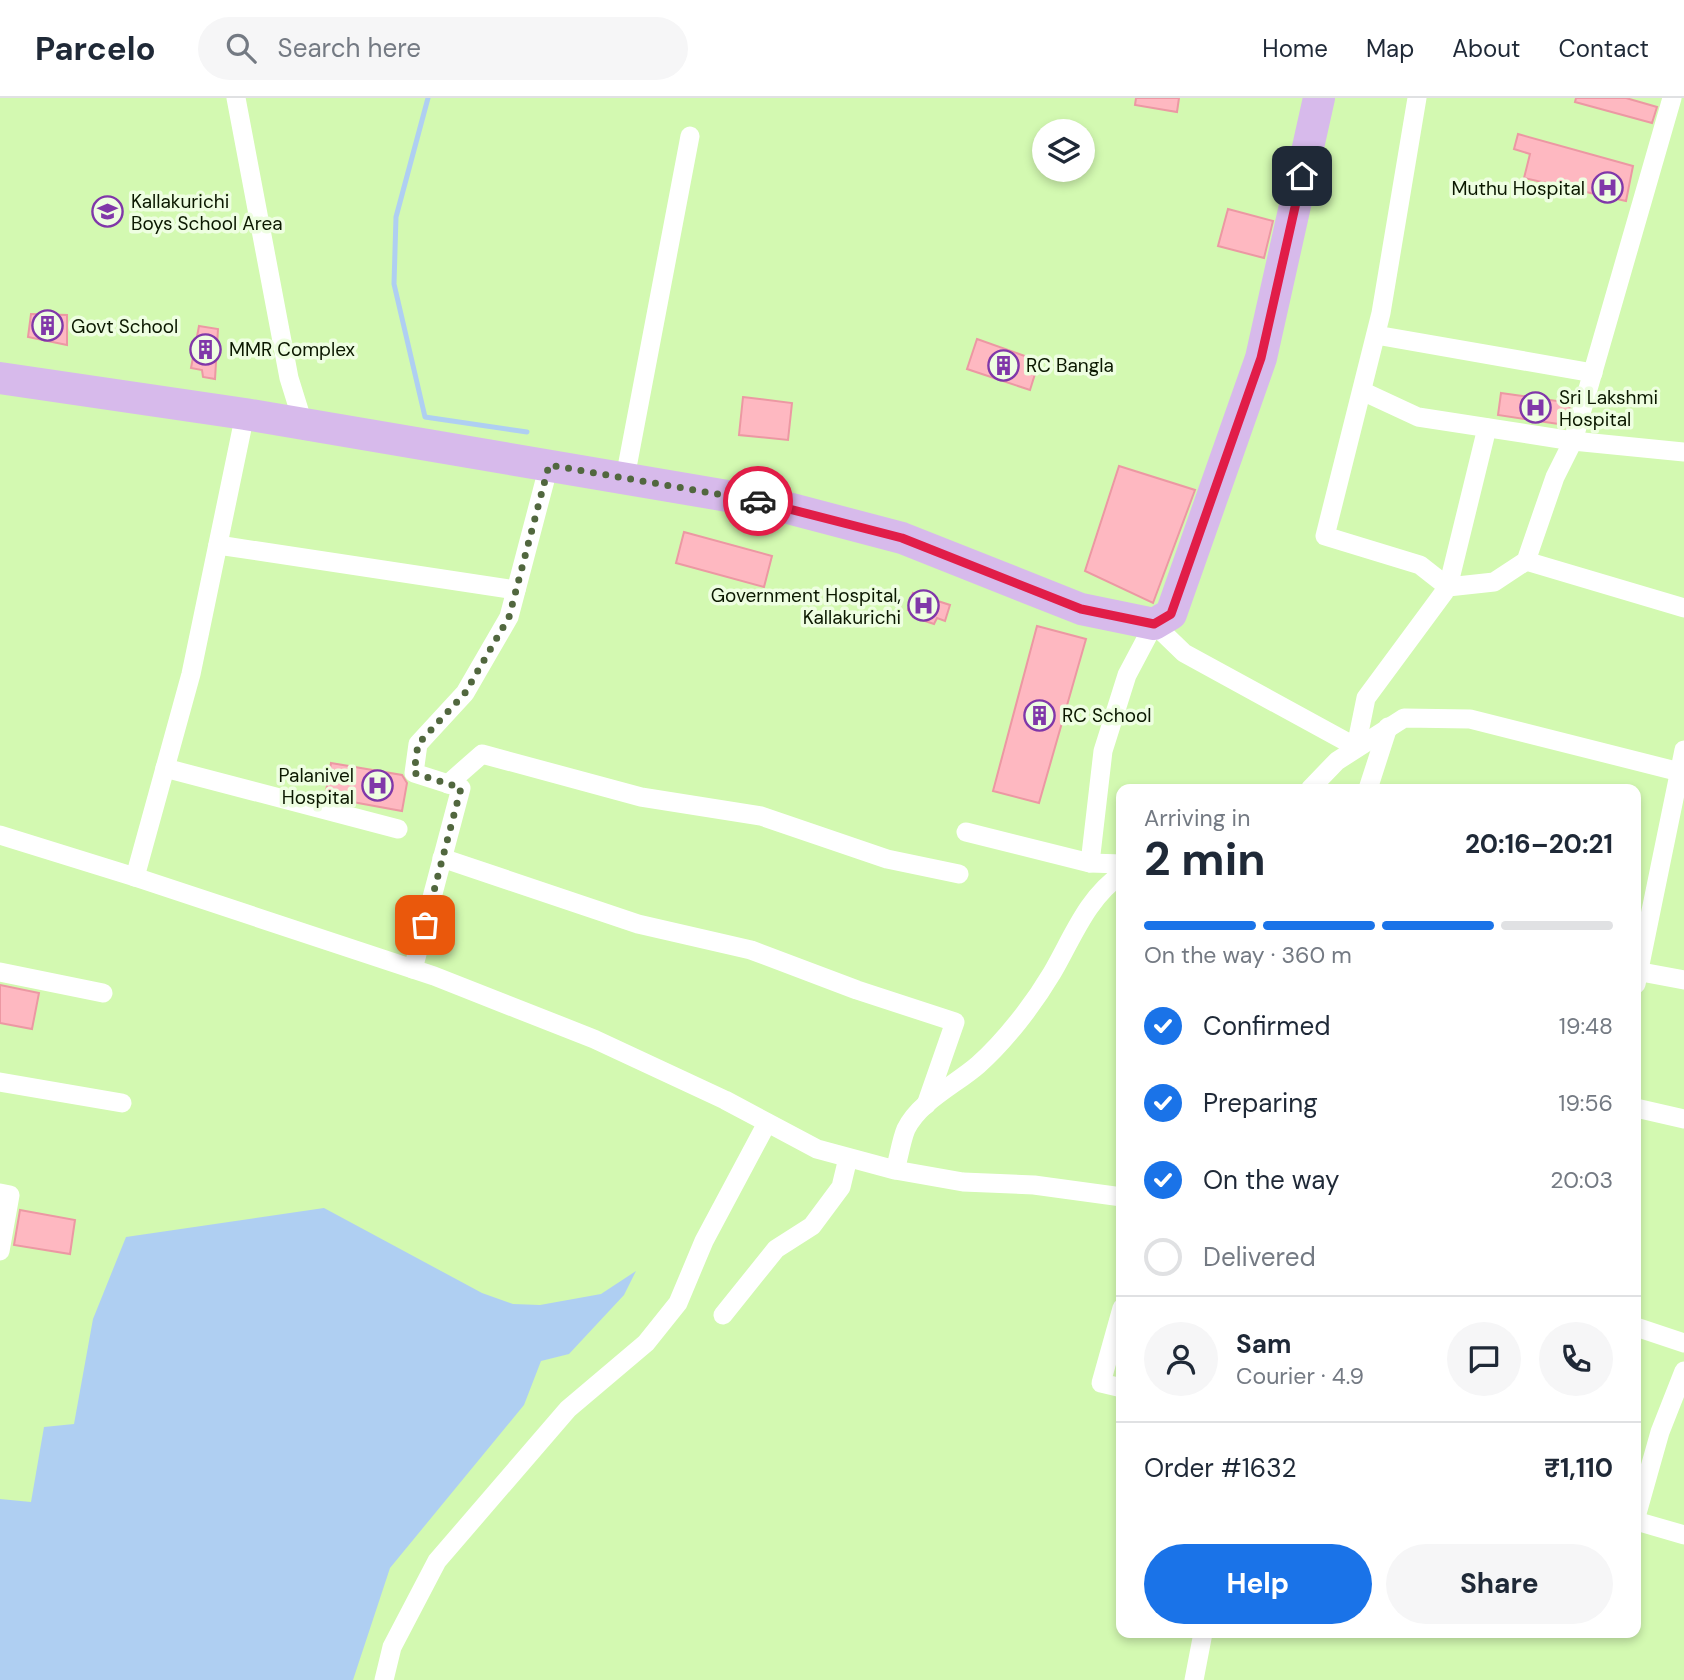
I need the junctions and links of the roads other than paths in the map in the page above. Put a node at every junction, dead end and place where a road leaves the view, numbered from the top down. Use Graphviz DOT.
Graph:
graph roads {
  1 [pos="236,98"];
  2 [pos="1319,98"];
  3 [pos="1418,98"];
  4 [pos="1672,98"];
  5 [pos="690,136"];
  6 [pos="1376,335"];
  7 [pos="1593,373"];
  8 [pos="0,378"];
  9 [pos="1362,391"];
  10 [pos="245,414"];
  11 [pos="303,424"];
  12 [pos="1487,428"];
  13 [pos="1573,441"];
  14 [pos="1684,452"];
  15 [pos="549,465"];
  16 [pos="625,478"];
  17 [pos="218,545"];
  18 [pos="1526,561"];
  19 [pos="1448,587"];
  20 [pos="516,590"];
  21 [pos="1684,608"];
  22 [pos="1154,624"];
  23 [pos="1388,727"];
  24 [pos="1356,747"];
  25 [pos="1684,750"];
  26 [pos="165,768"];
  27 [pos="1681,772"];
  28 [pos="448,784"];
  29 [pos="1324,784"];
  30 [pos="1370,784"];
  31 [pos="398,830"];
  32 [pos="967,832"];
  33 [pos="0,835"];
  34 [pos="442,858"];
  35 [pos="1090,863"];
  36 [pos="1116,864"];
  37 [pos="959,874"];
  38 [pos="135,877"];
  39 [pos="1116,878"];
  40 [pos="1641,957"];
  41 [pos="413,969"];
  42 [pos="0,972"];
  43 [pos="1641,976"];
  44 [pos="1684,979"];
  45 [pos="103,993"];
  46 [pos="0,1082"];
  47 [pos="122,1103"];
  48 [pos="926,1105"];
  49 [pos="1641,1109"];
  50 [pos="1684,1119"];
  51 [pos="767,1123"];
  52 [pos="848,1158"];
  53 [pos="895,1170"];
  54 [pos="0,1193"];
  55 [pos="1116,1195"];
  56 [pos="0,1251"];
  57 [pos="723,1315"];
  58 [pos="1116,1329"];
  59 [pos="1641,1329"];
  60 [pos="1684,1343"];
  61 [pos="1684,1371"];
  62 [pos="1116,1387"];
  63 [pos="1641,1501"];
  64 [pos="1641,1521"];
  65 [pos="1684,1535"];
  66 [pos="1202,1638"];
  67 [pos="384,1680"];
  68 [pos="1194,1680"];
  1 -- 11 [label="street"];
  2 -- 22 [label="main road"];
  3 -- 6 [label="street"];
  4 -- 7 [label="street"];
  5 -- 16 [label="street"];
  6 -- 7 [label="street"];
  6 -- 9 [label="street"];
  7 -- 13 [label="street"];
  8 -- 10 [label="main road"];
  9 -- 12 [label="street"];
  9 -- 19 [label="street"];
  10 -- 11 [label="main road"];
  10 -- 17 [label="street"];
  11 -- 15 [label="main road"];
  12 -- 13 [label="street"];
  12 -- 19 [label="street"];
  13 -- 14 [label="street"];
  13 -- 18 [label="street"];
  15 -- 16 [label="main road"];
  15 -- 20 [label="street"];
  16 -- 22 [label="main road"];
  17 -- 20 [label="street"];
  17 -- 26 [label="street"];
  18 -- 19 [label="street"];
  18 -- 21 [label="street"];
  19 -- 24 [label="street"];
  20 -- 28 [label="street"];
  22 -- 24 [label="street"];
  22 -- 35 [label="street"];
  23 -- 24 [label="street"];
  23 -- 27 [label="street"];
  23 -- 30 [label="street"];
  24 -- 29 [label="street"];
  25 -- 27 [label="street"];
  26 -- 31 [label="street"];
  26 -- 38 [label="street"];
  27 -- 40 [label="street"];
  28 -- 34 [label="street"];
  28 -- 37 [label="street"];
  32 -- 35 [label="street"];
  33 -- 38 [label="street"];
  34 -- 41 [label="street"];
  34 -- 48 [label="street"];
  35 -- 36 [label="street"];
  38 -- 41 [label="street"];
  39 -- 48 [label="street"];
  41 -- 51 [label="street"];
  42 -- 45 [label="street"];
  43 -- 44 [label="street"];
  46 -- 47 [label="street"];
  48 -- 53 [label="street"];
  49 -- 50 [label="street"];
  51 -- 52 [label="street"];
  51 -- 67 [label="street"];
  52 -- 53 [label="street"];
  52 -- 57 [label="street"];
  53 -- 55 [label="street"];
  54 -- 56 [label="street"];
  58 -- 62 [label="street"];
  59 -- 60 [label="street"];
  61 -- 63 [label="street"];
  64 -- 65 [label="street"];
  66 -- 68 [label="street"];
}
